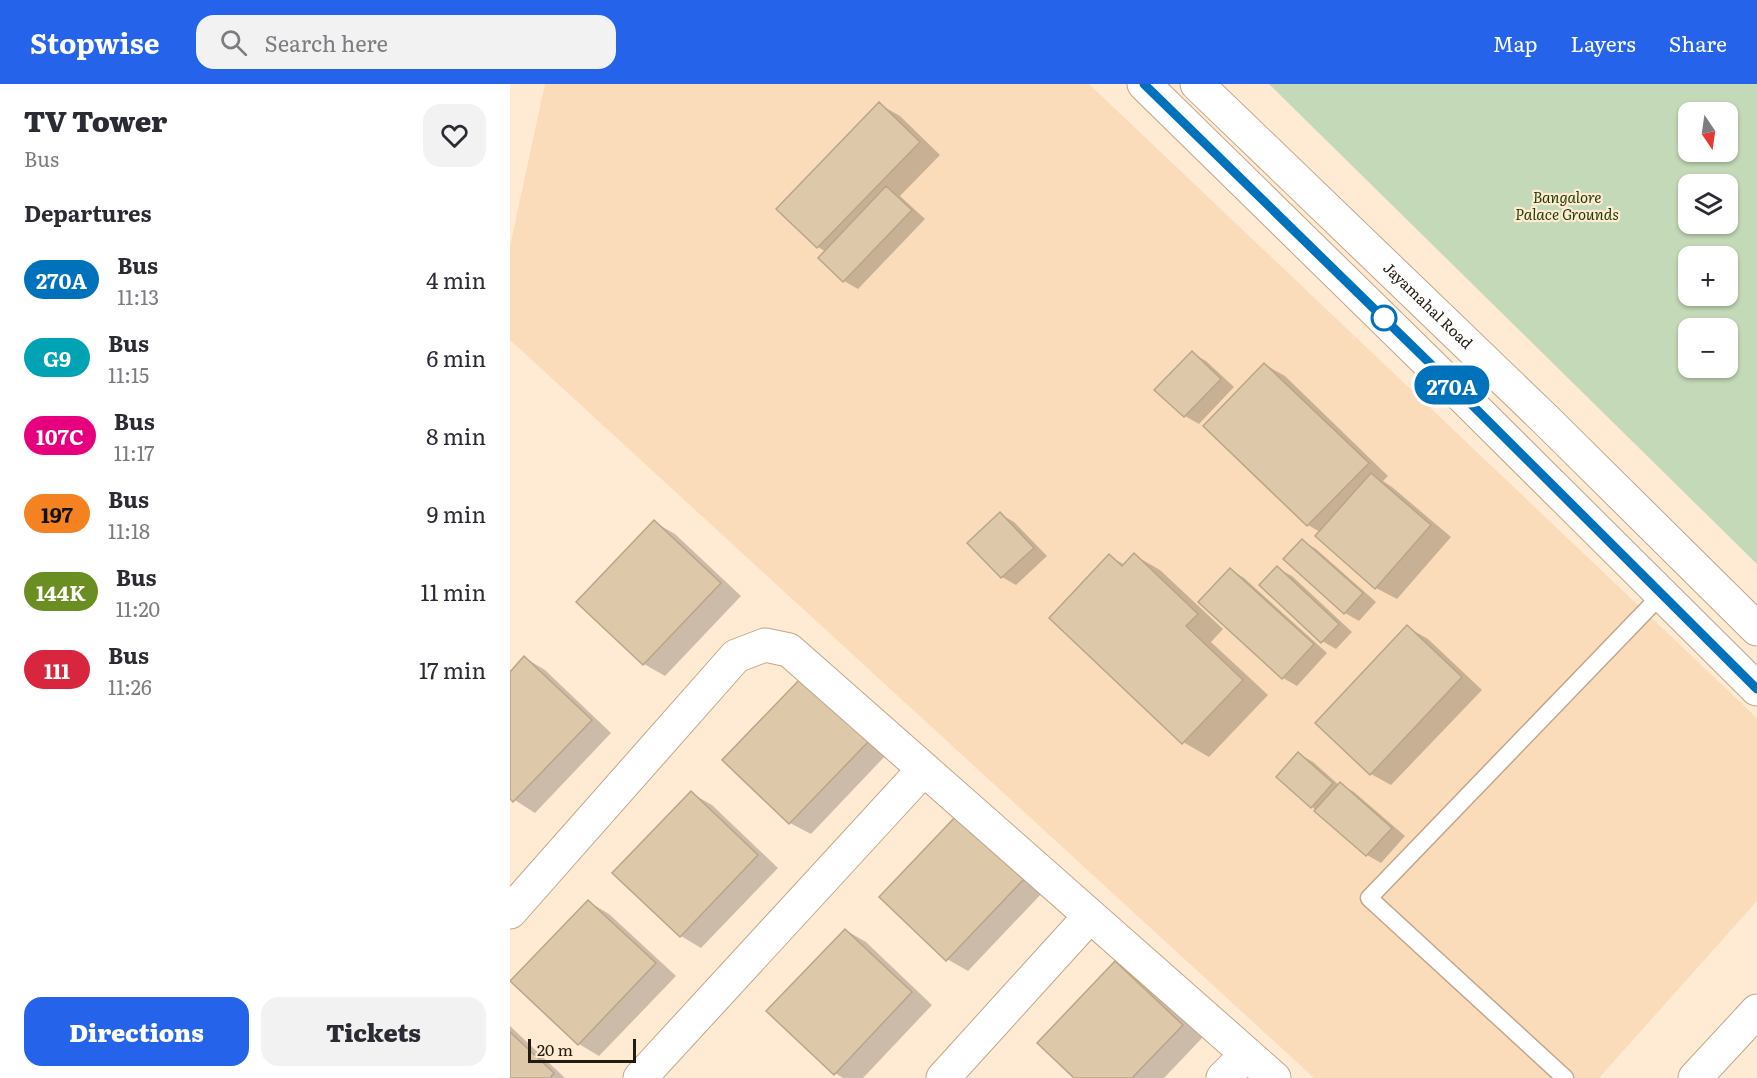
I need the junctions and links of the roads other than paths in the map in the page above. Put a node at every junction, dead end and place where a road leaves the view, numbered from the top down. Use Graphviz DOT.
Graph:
graph roads {
  1 [pos="1144,84"];
  2 [pos="1197,84"];
  3 [pos="1662,594"];
  4 [pos="1757,629"];
  5 [pos="1757,689"];
  6 [pos="924,769"];
  7 [pos="510,912"];
  8 [pos="1090,916"];
  9 [pos="1757,1011"];
  10 [pos="1247,1054"];
  11 [pos="1706,1074"];
  12 [pos="640,1078"];
  13 [pos="943,1078"];
  14 [pos="1223,1078"];
  15 [pos="1274,1078"];
  16 [pos="1565,1078"];
  1 -- 3 [label="street"];
  2 -- 4 [label="street, Jayamahal Road"];
  3 -- 5 [label="street"];
  3 -- 16 [label="lane"];
  6 -- 7 [label="street"];
  6 -- 8 [label="street"];
  6 -- 12 [label="street"];
  8 -- 10 [label="street"];
  8 -- 13 [label="street"];
  9 -- 11 [label="street"];
  10 -- 14 [label="street"];
  10 -- 15 [label="street"];
}
